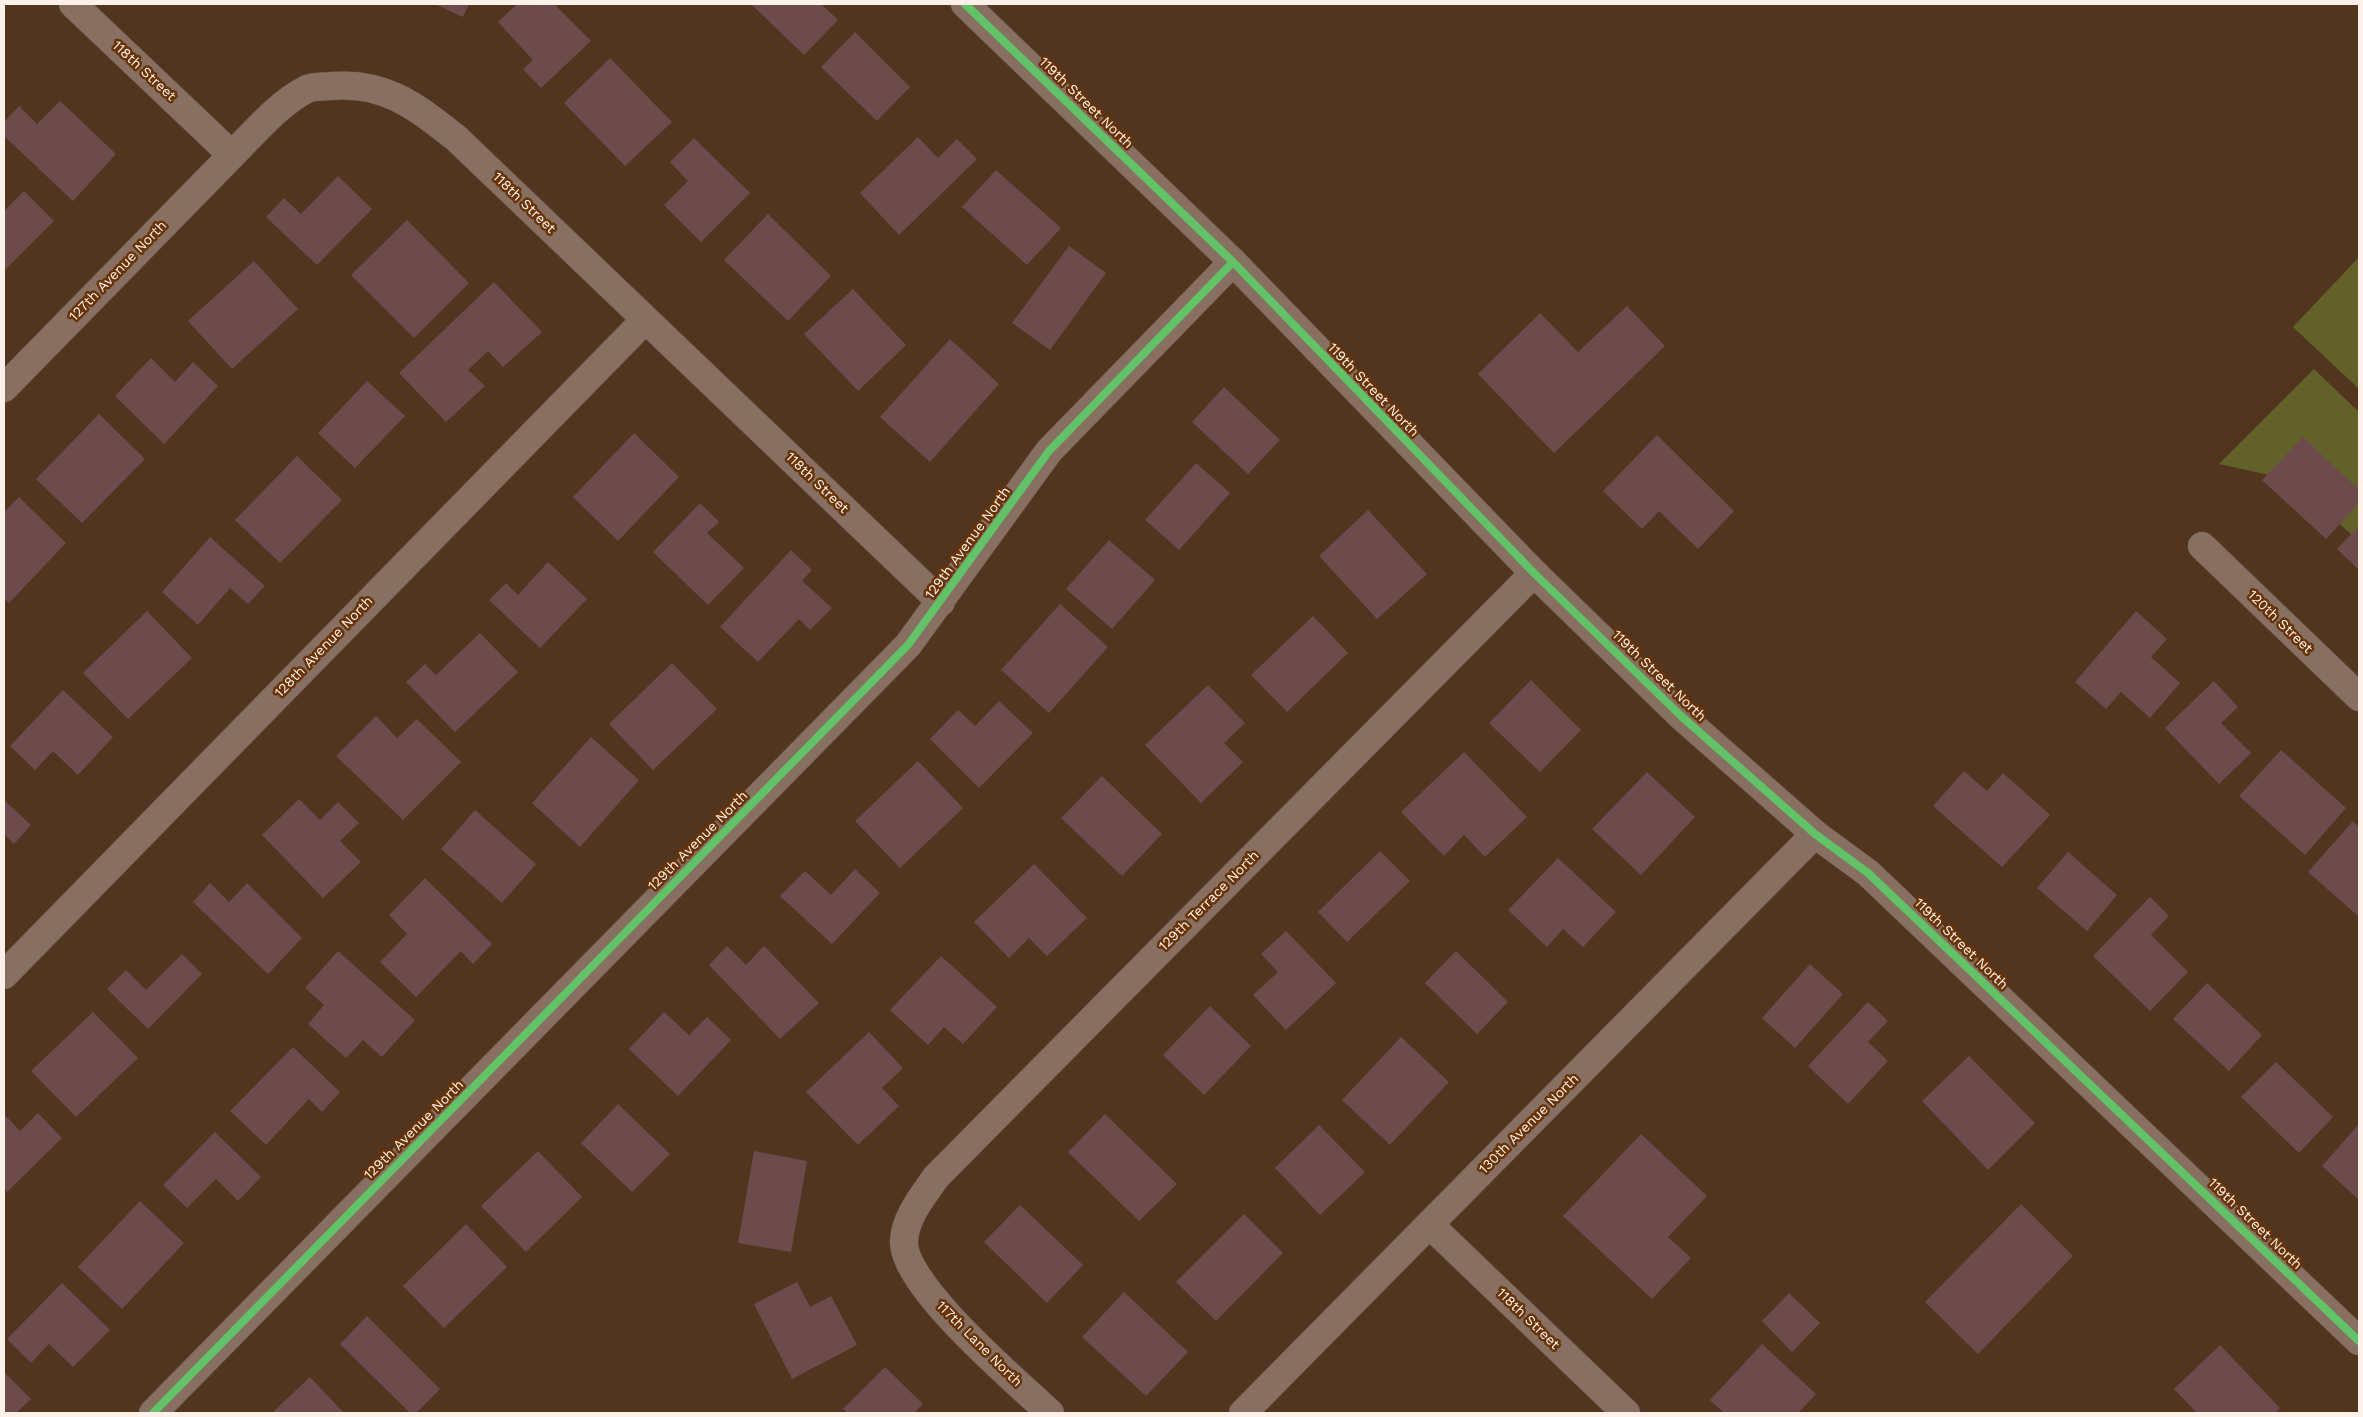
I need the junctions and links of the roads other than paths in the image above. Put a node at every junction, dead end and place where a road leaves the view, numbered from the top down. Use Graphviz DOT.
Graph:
graph roads {
  1 [pos="73,4"];
  2 [pos="965,4"];
  3 [pos="232,155"];
  4 [pos="1233,262"];
  5 [pos="645,320"];
  6 [pos="4,388"];
  7 [pos="2202,546"];
  8 [pos="1534,573"];
  9 [pos="942,602"];
  10 [pos="2359,697"];
  11 [pos="1815,834"];
  12 [pos="4,975"];
  13 [pos="1430,1225"];
  14 [pos="904,1242"];
  15 [pos="2359,1341"];
  16 [pos="153,1413"];
  17 [pos="1050,1413"];
  18 [pos="1244,1413"];
  19 [pos="1626,1413"];
  1 -- 3 [label="street, 118th Street"];
  2 -- 4 [label="street, 119th Street North"];
  3 -- 5 [label="street, 118th Street"];
  3 -- 6 [label="street, 127th Avenue North"];
  4 -- 8 [label="street, 119th Street North"];
  4 -- 9 [label="street, 129th Avenue North"];
  5 -- 9 [label="street, 118th Street"];
  5 -- 12 [label="street, 128th Avenue North"];
  7 -- 10 [label="street, 120th Street"];
  8 -- 11 [label="street, 119th Street North"];
  8 -- 14 [label="street, 129th Terrace North"];
  9 -- 16 [label="street, 129th Avenue North"];
  11 -- 13 [label="street, 130th Avenue North"];
  11 -- 15 [label="street, 119th Street North"];
  13 -- 18 [label="street, 130th Avenue North"];
  13 -- 19 [label="street, 118th Street"];
  14 -- 17 [label="street, 117th Lane North"];
}
